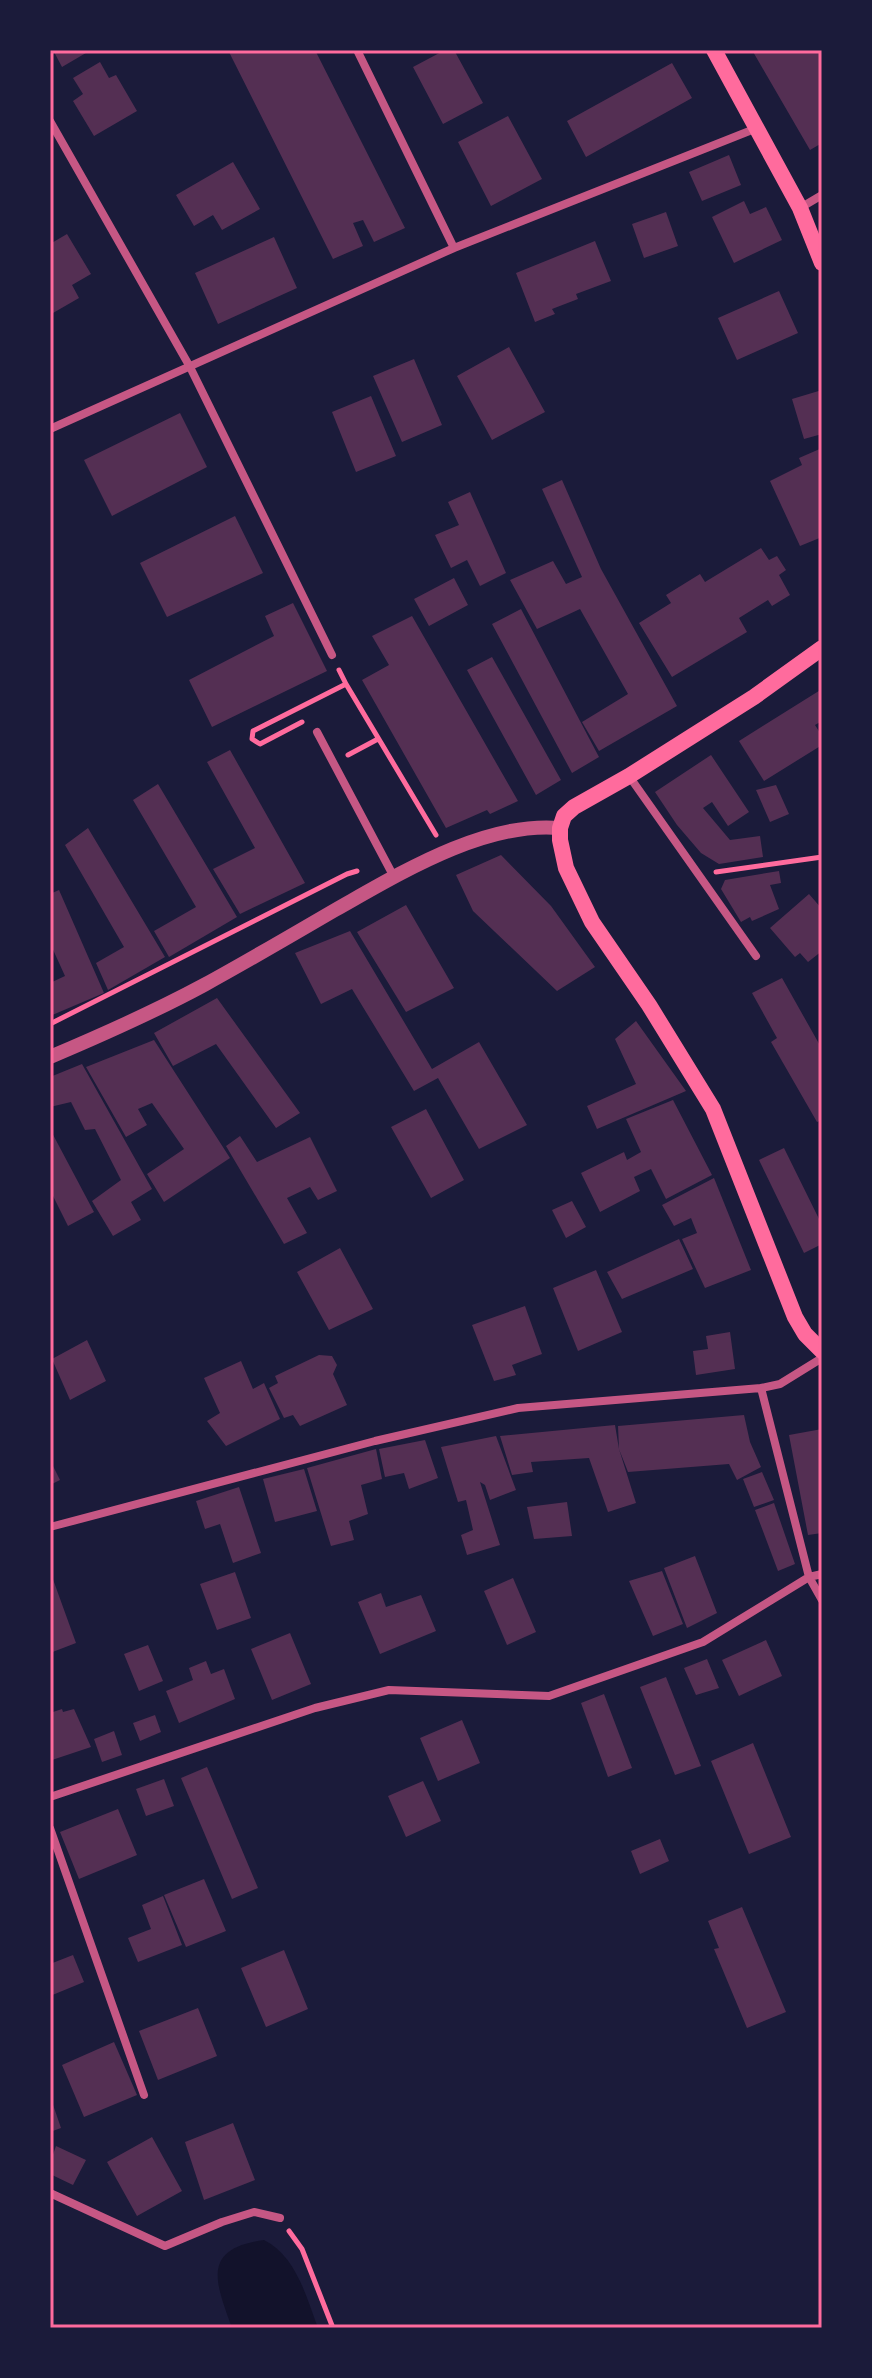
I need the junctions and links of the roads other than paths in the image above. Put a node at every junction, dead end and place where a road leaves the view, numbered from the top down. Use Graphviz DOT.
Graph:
graph roads {
  1 [pos="357,50"];
  2 [pos="714,50"];
  3 [pos="50,121"];
  4 [pos="757,128"];
  5 [pos="822,195"];
  6 [pos="800,208"];
  7 [pos="454,248"];
  8 [pos="822,263"];
  9 [pos="190,367"];
  10 [pos="50,429"];
  11 [pos="822,648"];
  12 [pos="332,655"];
  13 [pos="317,732"];
  14 [pos="629,776"];
  15 [pos="560,828"];
  16 [pos="390,871"];
  17 [pos="756,956"];
  18 [pos="50,1057"];
  19 [pos="822,1351"];
  20 [pos="822,1358"];
  21 [pos="761,1388"];
  22 [pos="50,1527"];
  23 [pos="822,1574"];
  24 [pos="809,1577"];
  25 [pos="822,1600"];
  26 [pos="50,1797"];
  27 [pos="50,1828"];
  28 [pos="144,2095"];
  29 [pos="50,2193"];
  30 [pos="280,2218"];
  1 -- 7 [label="street"];
  2 -- 4 [label="main road"];
  3 -- 9 [label="street"];
  4 -- 6 [label="main road"];
  4 -- 7 [label="street"];
  5 -- 6 [label="street"];
  6 -- 8 [label="main road"];
  7 -- 9 [label="street"];
  9 -- 10 [label="street"];
  9 -- 12 [label="street"];
  11 -- 14 [label="main road"];
  13 -- 16 [label="street"];
  14 -- 15 [label="main road"];
  14 -- 17 [label="street"];
  15 -- 16 [label="street"];
  15 -- 19 [label="main road"];
  16 -- 18 [label="street"];
  20 -- 21 [label="street"];
  21 -- 22 [label="street"];
  21 -- 24 [label="street"];
  23 -- 24 [label="street"];
  24 -- 25 [label="street"];
  24 -- 26 [label="street"];
  27 -- 28 [label="street"];
  29 -- 30 [label="street"];
}
